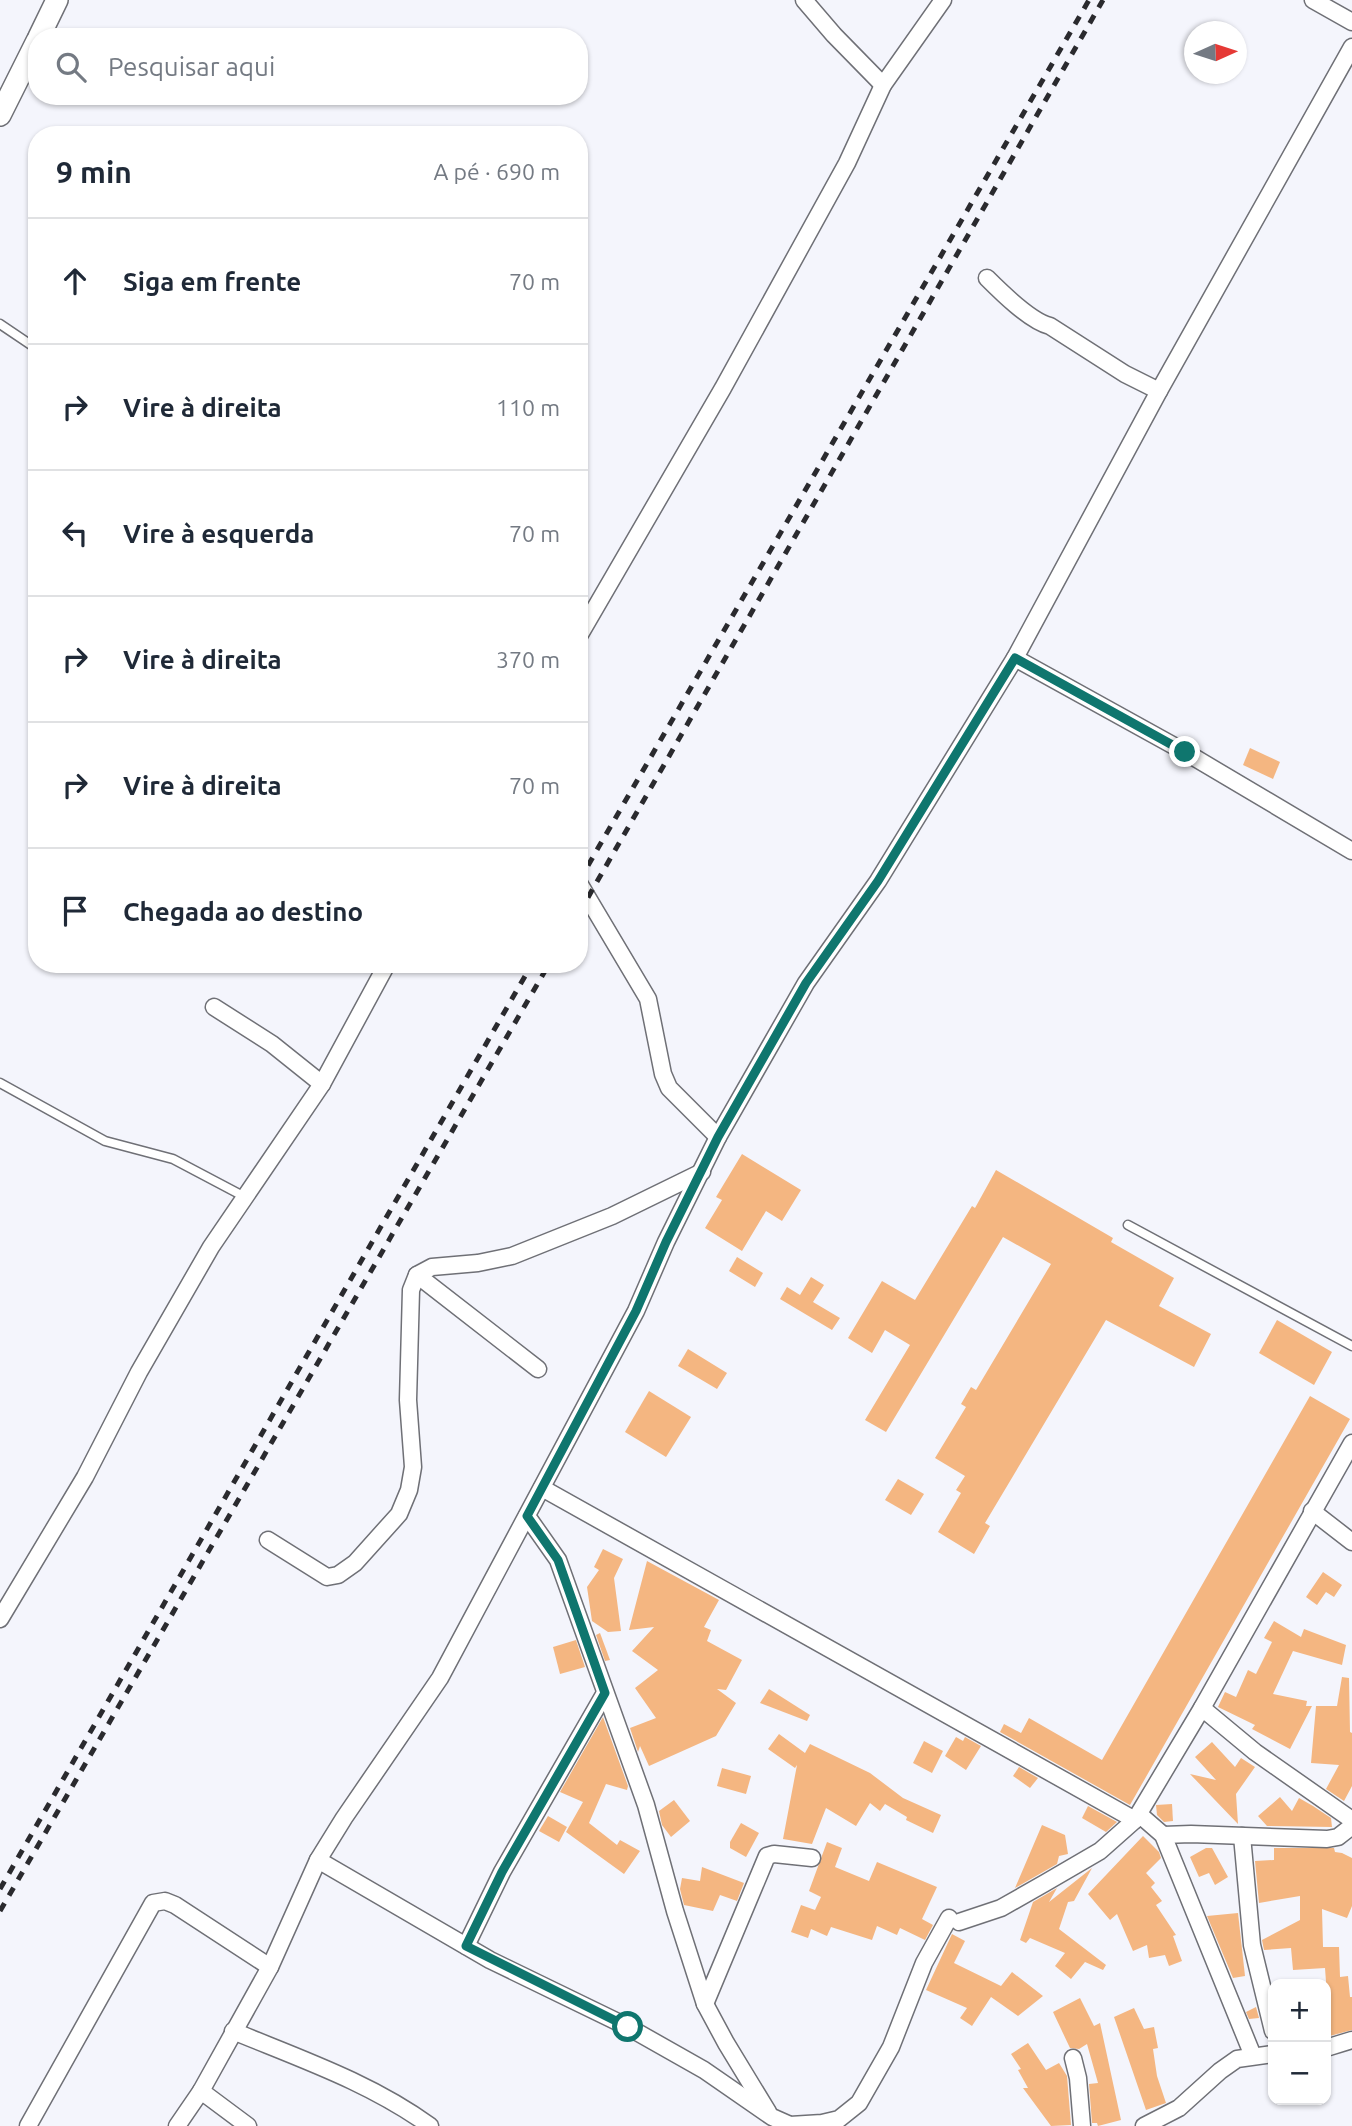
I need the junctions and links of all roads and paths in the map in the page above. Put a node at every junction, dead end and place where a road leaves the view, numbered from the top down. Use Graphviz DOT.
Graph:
graph roads {
  1 [pos="57,0"];
  2 [pos="804,0"];
  3 [pos="943,0"];
  4 [pos="1313,0"];
  5 [pos="1352,22"];
  6 [pos="43,28"];
  7 [pos="1352,47"];
  8 [pos="28,59"];
  9 [pos="883,85"];
  10 [pos="0,115"];
  11 [pos="987,278"];
  12 [pos="0,324"];
  13 [pos="28,343"];
  14 [pos="1160,391"];
  15 [pos="588,620"];
  16 [pos="1015,658"];
  17 [pos="1352,851"];
  18 [pos="588,898"];
  19 [pos="382,973"];
  20 [pos="214,1007"];
  21 [pos="0,1083"];
  22 [pos="322,1084"];
  23 [pos="718,1137"];
  24 [pos="702,1172"];
  25 [pos="245,1197"];
  26 [pos="1128,1225"];
  27 [pos="417,1276"];
  28 [pos="1352,1346"];
  29 [pos="538,1369"];
  30 [pos="1352,1443"];
  31 [pos="542,1488"];
  32 [pos="1312,1511"];
  33 [pos="527,1516"];
  34 [pos="268,1540"];
  35 [pos="1352,1542"];
  36 [pos="0,1619"];
  37 [pos="605,1693"];
  38 [pos="1202,1707"];
  39 [pos="1138,1818"];
  40 [pos="1352,1827"];
  41 [pos="1163,1835"];
  42 [pos="1242,1836"];
  43 [pos="812,1857"];
  44 [pos="318,1860"];
  45 [pos="466,1946"];
  46 [pos="270,1967"];
  47 [pos="705,2004"];
  48 [pos="1268,2011"];
  49 [pos="233,2031"];
  50 [pos="1352,2040"];
  51 [pos="1331,2046"];
  52 [pos="1268,2054"];
  53 [pos="1253,2056"];
  54 [pos="1073,2058"];
  55 [pos="201,2091"];
  56 [pos="772,2117"];
  57 [pos="28,2126"];
  58 [pos="177,2126"];
  59 [pos="248,2126"];
  60 [pos="430,2126"];
  61 [pos="790,2126"];
  62 [pos="1082,2126"];
  63 [pos="1144,2126"];
  1 -- 6 [label="main road"];
  2 -- 9 [label="street"];
  3 -- 9 [label="street"];
  4 -- 5 [label="street"];
  7 -- 14 [label="street"];
  8 -- 10 [label="main road"];
  9 -- 15 [label="street"];
  11 -- 14 [label="street"];
  12 -- 13 [label="lane"];
  14 -- 16 [label="street"];
  16 -- 17 [label="street"];
  16 -- 23 [label="street"];
  18 -- 23 [label="street"];
  19 -- 22 [label="street"];
  20 -- 22 [label="street"];
  21 -- 25 [label="lane"];
  22 -- 25 [label="street"];
  23 -- 24 [label="street"];
  24 -- 27 [label="street"];
  24 -- 31 [label="street"];
  25 -- 36 [label="street"];
  26 -- 28 [label="lane"];
  27 -- 29 [label="street"];
  27 -- 34 [label="street"];
  30 -- 32 [label="street"];
  31 -- 33 [label="street"];
  31 -- 39 [label="street"];
  32 -- 35 [label="street"];
  32 -- 38 [label="street"];
  33 -- 37 [label="street"];
  33 -- 44 [label="street"];
  37 -- 45 [label="street"];
  37 -- 47 [label="street"];
  38 -- 39 [label="street"];
  38 -- 40 [label="street"];
  39 -- 41 [label="street"];
  39 -- 61 [label="street"];
  40 -- 42 [label="street"];
  41 -- 42 [label="street"];
  41 -- 53 [label="street"];
  42 -- 48 [label="street"];
  43 -- 47 [label="street"];
  44 -- 45 [label="street"];
  44 -- 46 [label="street"];
  45 -- 56 [label="street"];
  46 -- 49 [label="street"];
  46 -- 57 [label="street"];
  47 -- 56 [label="street"];
  49 -- 55 [label="street"];
  49 -- 60 [label="street"];
  50 -- 51 [label="street"];
  52 -- 53 [label="street"];
  53 -- 63 [label="street"];
  54 -- 62 [label="street"];
  55 -- 58 [label="street"];
  55 -- 59 [label="street"];
  56 -- 61 [label="street"];
}
